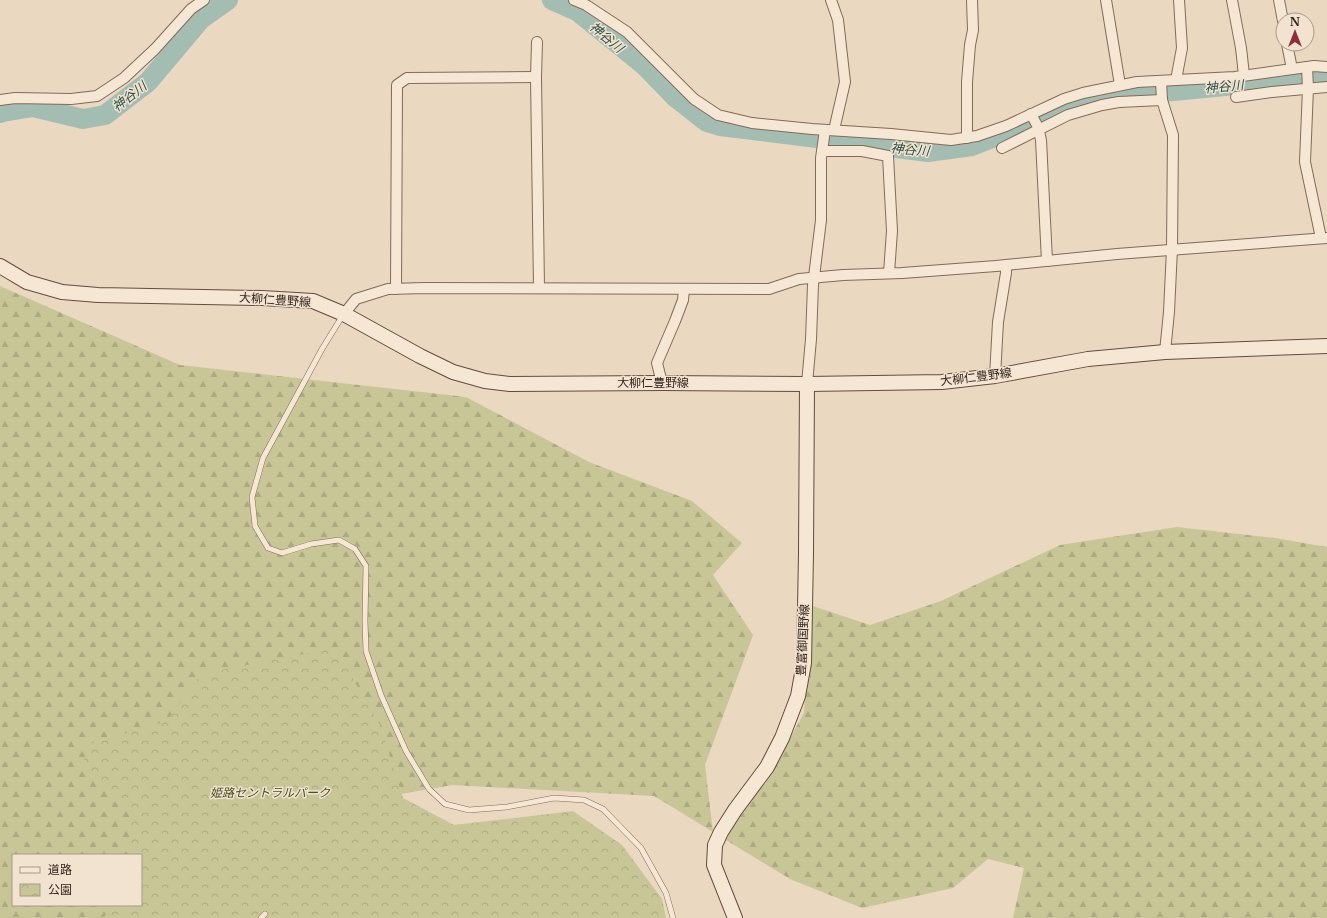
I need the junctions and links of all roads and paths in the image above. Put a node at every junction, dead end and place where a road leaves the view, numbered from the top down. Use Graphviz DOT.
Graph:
graph roads {
  1 [pos="574,0"];
  2 [pos="831,0"];
  3 [pos="972,0"];
  4 [pos="1106,0"];
  5 [pos="1179,0"];
  6 [pos="1232,0"];
  7 [pos="1279,0"];
  8 [pos="198,2"];
  9 [pos="1281,12"];
  10 [pos="537,42"];
  11 [pos="1289,52"];
  12 [pos="1327,67"];
  13 [pos="1292,69"];
  14 [pos="1307,69"];
  15 [pos="1244,76"];
  16 [pos="536,77"];
  17 [pos="1176,80"];
  18 [pos="1161,83"];
  19 [pos="1120,85"];
  20 [pos="1308,86"];
  21 [pos="1327,86"];
  22 [pos="1236,97"];
  23 [pos="1162,98"];
  24 [pos="0,100"];
  25 [pos="1035,122"];
  26 [pos="828,131"];
  27 [pos="967,138"];
  28 [pos="1002,148"];
  29 [pos="823,149"];
  30 [pos="1325,240"];
  31 [pos="1172,249"];
  32 [pos="1047,261"];
  33 [pos="1006,265"];
  34 [pos="0,266"];
  35 [pos="888,273"];
  36 [pos="814,278"];
  37 [pos="539,288"];
  38 [pos="396,289"];
  39 [pos="684,289"];
  40 [pos="344,314"];
  41 [pos="1327,346"];
  42 [pos="1165,352"];
  43 [pos="995,376"];
  44 [pos="662,383"];
  45 [pos="807,384"];
  46 [pos="673,918"];
  47 [pos="735,918"];
  1 -- 26 [label="street"];
  2 -- 26 [label="street"];
  3 -- 27 [label="street"];
  4 -- 19 [label="street"];
  5 -- 17 [label="street"];
  6 -- 15 [label="street"];
  7 -- 9 [label="street"];
  8 -- 24 [label="street"];
  10 -- 16 [label="street"];
  11 -- 13 [label="street"];
  12 -- 14 [label="street"];
  13 -- 14 [label="street"];
  13 -- 15 [label="street"];
  14 -- 20 [label="street"];
  15 -- 17 [label="street"];
  16 -- 37 [label="street"];
  16 -- 38 [label="street"];
  17 -- 18 [label="street"];
  18 -- 19 [label="street"];
  18 -- 23 [label="street"];
  19 -- 25 [label="street"];
  20 -- 21 [label="street"];
  20 -- 22 [label="street"];
  20 -- 30 [label="street"];
  23 -- 25 [label="street"];
  23 -- 31 [label="street"];
  25 -- 27 [label="street"];
  25 -- 28 [label="street"];
  25 -- 32 [label="street"];
  26 -- 27 [label="street"];
  26 -- 29 [label="street"];
  29 -- 35 [label="street"];
  29 -- 36 [label="street"];
  30 -- 31 [label="street"];
  31 -- 32 [label="street"];
  31 -- 42 [label="street"];
  32 -- 33 [label="street"];
  33 -- 35 [label="street"];
  33 -- 43 [label="street"];
  34 -- 40 [label="main road, 大柳仁豊野線"];
  35 -- 36 [label="street"];
  36 -- 39 [label="street"];
  36 -- 45 [label="street"];
  37 -- 38 [label="street"];
  37 -- 39 [label="street"];
  38 -- 40 [label="street"];
  39 -- 44 [label="street"];
  40 -- 44 [label="main road, 大柳仁豊野線"];
  40 -- 46 [label="lane"];
  41 -- 42 [label="main road, 大柳仁豊野線"];
  42 -- 43 [label="main road, 大柳仁豊野線"];
  43 -- 45 [label="main road, 大柳仁豊野線"];
  44 -- 45 [label="main road, 大柳仁豊野線"];
  45 -- 47 [label="main road, 豊富御国野線"];
}
